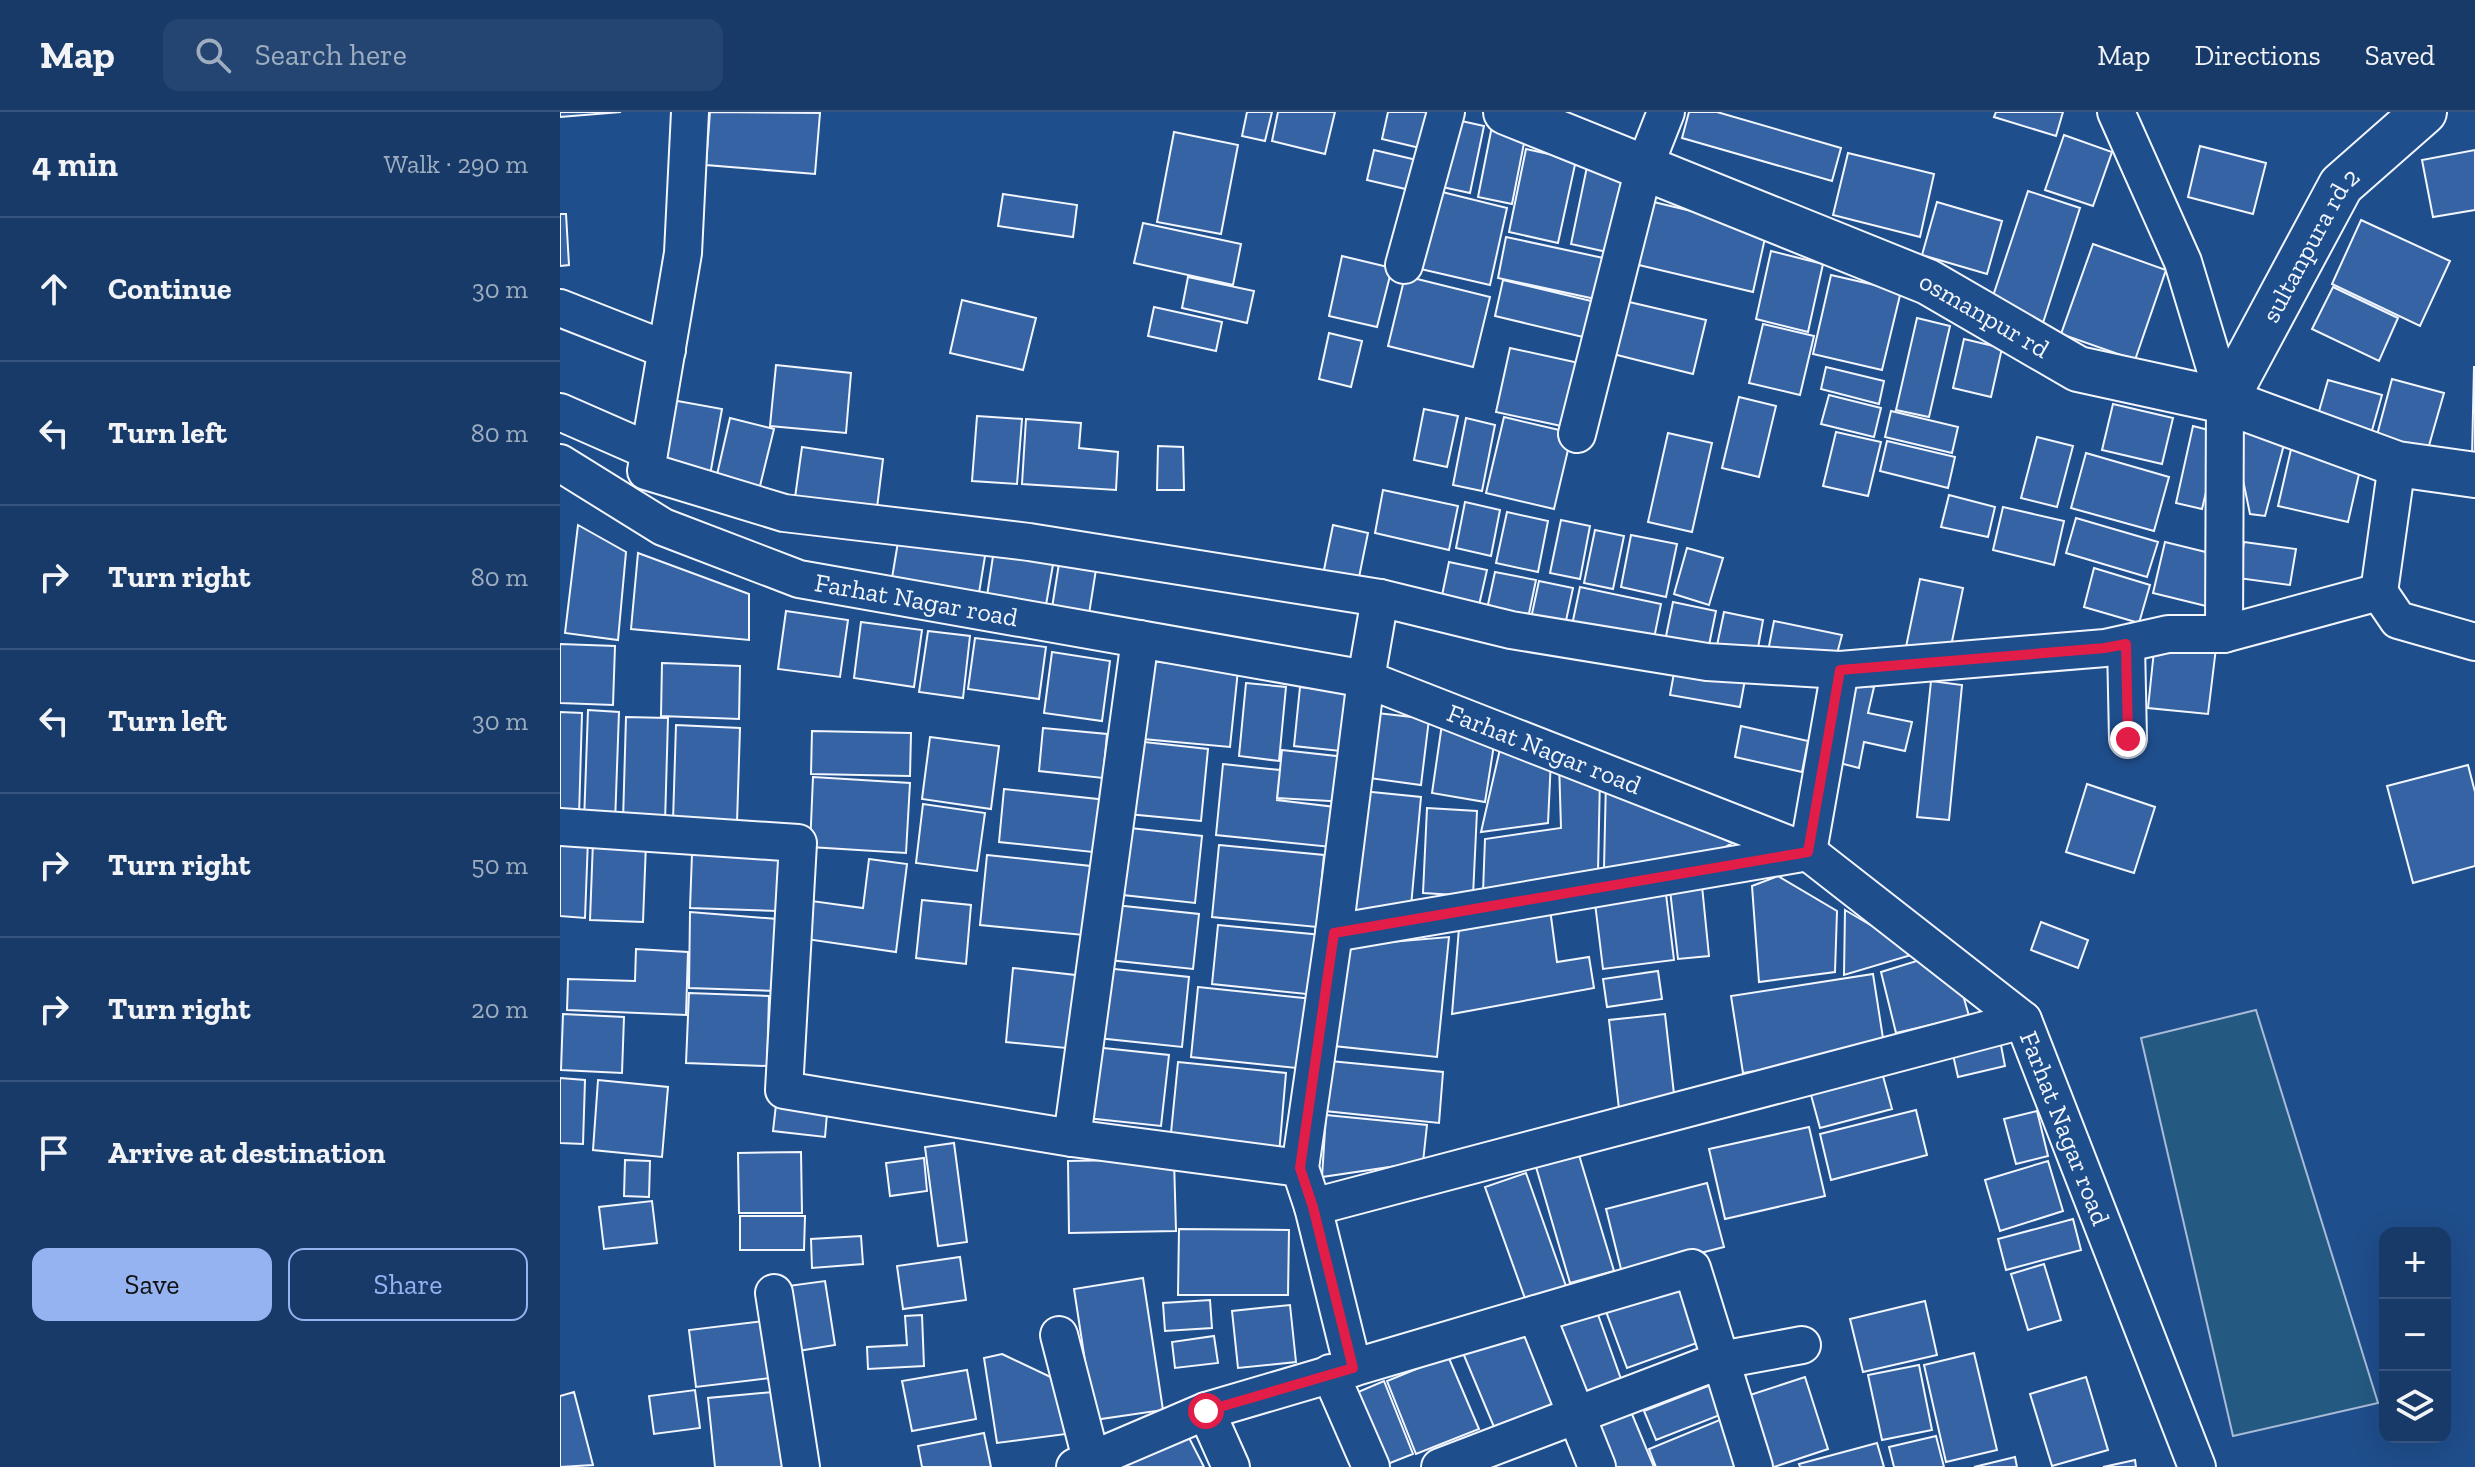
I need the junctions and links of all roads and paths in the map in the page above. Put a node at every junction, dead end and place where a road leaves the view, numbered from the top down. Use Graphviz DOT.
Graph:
graph roads {
  1 [pos="690,112"];
  2 [pos="1446,112"];
  3 [pos="1506,112"];
  4 [pos="1666,112"];
  5 [pos="2116,112"];
  6 [pos="2424,112"];
  7 [pos="1644,168"];
  8 [pos="1404,265"];
  9 [pos="560,308"];
  10 [pos="667,350"];
  11 [pos="2225,401"];
  12 [pos="560,412"];
  13 [pos="1577,434"];
  14 [pos="649,451"];
  15 [pos="560,463"];
  16 [pos="2397,464"];
  17 [pos="2475,475"];
  18 [pos="2379,592"];
  19 [pos="1380,598"];
  20 [pos="2224,634"];
  21 [pos="1140,639"];
  22 [pos="2126,644"];
  23 [pos="2473,650"];
  24 [pos="1840,670"];
  25 [pos="1366,679"];
  26 [pos="2128,739"];
  27 [pos="560,827"];
  28 [pos="1808,852"];
  29 [pos="1334,933"];
  30 [pos="2023,1020"];
  31 [pos="1072,1138"];
  32 [pos="1300,1168"];
  33 [pos="1313,1207"];
  34 [pos="774,1293"];
  35 [pos="1536,1314"];
  36 [pos="1059,1335"];
  37 [pos="1802,1345"];
  38 [pos="1721,1360"];
  39 [pos="1341,1371"];
  40 [pos="1206,1411"];
  41 [pos="1576,1415"];
  42 [pos="1492,1458"];
  43 [pos="1083,1463"];
  44 [pos="801,1467"];
  45 [pos="1231,1467"];
  46 [pos="1371,1467"];
  47 [pos="1440,1467"];
  48 [pos="1597,1467"];
  49 [pos="1754,1467"];
  50 [pos="2197,1467"];
  1 -- 10 [label="street"];
  2 -- 8 [label="street"];
  3 -- 7 [label="street, osmanpur rd"];
  4 -- 7 [label="street"];
  5 -- 11 [label="street"];
  6 -- 11 [label="street, sultanpura rd 2"];
  7 -- 11 [label="street, osmanpur rd"];
  7 -- 13 [label="street"];
  9 -- 10 [label="street"];
  10 -- 14 [label="street"];
  11 -- 16 [label="street, osmanpur rd"];
  11 -- 20 [label="street"];
  12 -- 14 [label="street"];
  14 -- 19 [label="street"];
  15 -- 21 [label="street, Farhat Nagar road"];
  16 -- 17 [label="street, osmanpur rd"];
  16 -- 18 [label="street"];
  18 -- 20 [label="street"];
  18 -- 23 [label="street"];
  19 -- 24 [label="street"];
  19 -- 25 [label="street"];
  20 -- 22 [label="street"];
  21 -- 25 [label="street, Farhat Nagar road"];
  21 -- 31 [label="street"];
  22 -- 24 [label="street"];
  22 -- 26 [label="street"];
  24 -- 28 [label="street"];
  25 -- 28 [label="street, Farhat Nagar road"];
  25 -- 29 [label="street"];
  27 -- 31 [label="street"];
  28 -- 29 [label="street"];
  28 -- 30 [label="street, Farhat Nagar road"];
  29 -- 32 [label="street"];
  30 -- 33 [label="street"];
  30 -- 50 [label="street, Farhat Nagar road"];
  31 -- 32 [label="street"];
  32 -- 33 [label="street"];
  33 -- 39 [label="street"];
  34 -- 44 [label="street"];
  35 -- 38 [label="street"];
  35 -- 39 [label="street"];
  35 -- 41 [label="street"];
  36 -- 43 [label="street"];
  37 -- 38 [label="street"];
  38 -- 41 [label="street"];
  38 -- 49 [label="street"];
  39 -- 40 [label="street"];
  39 -- 46 [label="street"];
  40 -- 43 [label="street"];
  40 -- 45 [label="street"];
  41 -- 42 [label="street"];
  41 -- 48 [label="street"];
  42 -- 47 [label="street"];
}
